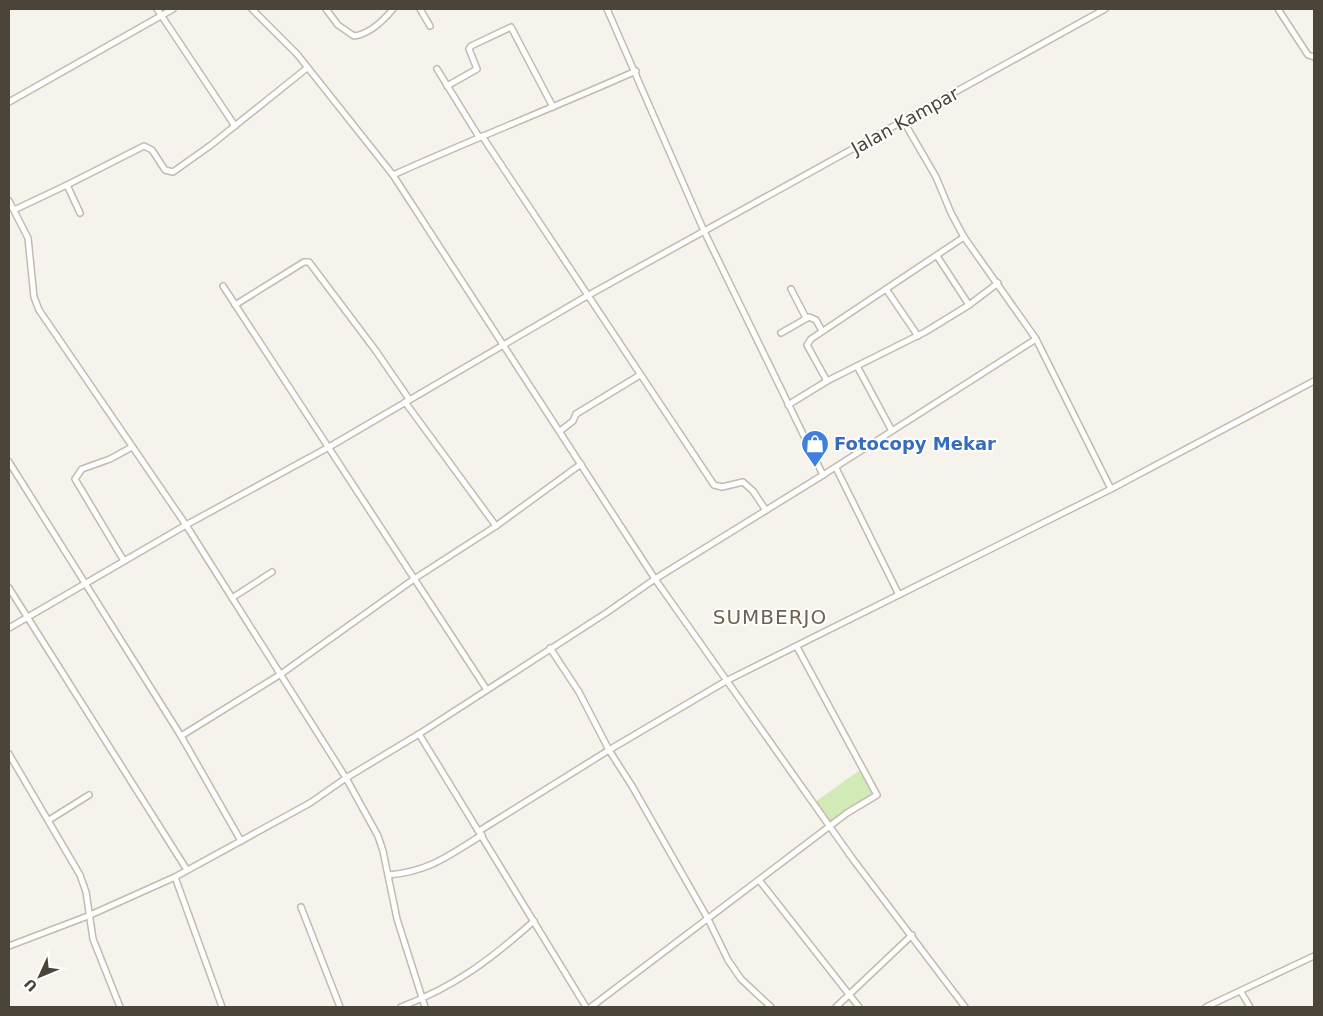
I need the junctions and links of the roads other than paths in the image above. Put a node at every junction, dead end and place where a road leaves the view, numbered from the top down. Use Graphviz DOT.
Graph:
graph roads {
  1 [pos="157,9"];
  2 [pos="173,9"];
  3 [pos="252,9"];
  4 [pos="326,9"];
  5 [pos="393,9"];
  6 [pos="420,9"];
  7 [pos="607,9"];
  8 [pos="1104,9"];
  9 [pos="1278,9"];
  10 [pos="160,16"];
  11 [pos="430,26"];
  12 [pos="1314,57"];
  13 [pos="307,68"];
  14 [pos="437,69"];
  15 [pos="636,71"];
  16 [pos="447,86"];
  17 [pos="9,102"];
  18 [pos="553,107"];
  19 [pos="904,122"];
  20 [pos="235,126"];
  21 [pos="483,138"];
  22 [pos="393,175"];
  23 [pos="67,185"];
  24 [pos="9,201"];
  25 [pos="14,210"];
  26 [pos="80,214"];
  27 [pos="704,231"];
  28 [pos="964,237"];
  29 [pos="937,256"];
  30 [pos="998,283"];
  31 [pos="223,286"];
  32 [pos="791,289"];
  33 [pos="886,289"];
  34 [pos="588,296"];
  35 [pos="235,305"];
  36 [pos="969,305"];
  37 [pos="806,318"];
  38 [pos="822,331"];
  39 [pos="781,333"];
  40 [pos="918,336"];
  41 [pos="1036,339"];
  42 [pos="504,344"];
  43 [pos="857,366"];
  44 [pos="640,375"];
  45 [pos="827,381"];
  46 [pos="1314,381"];
  47 [pos="407,400"];
  48 [pos="788,405"];
  49 [pos="560,431"];
  50 [pos="892,431"];
  51 [pos="132,447"];
  52 [pos="329,447"];
  53 [pos="9,462"];
  54 [pos="581,464"];
  55 [pos="836,468"];
  56 [pos="823,475"];
  57 [pos="1111,489"];
  58 [pos="765,509"];
  59 [pos="186,526"];
  60 [pos="496,526"];
  61 [pos="124,561"];
  62 [pos="272,572"];
  63 [pos="414,578"];
  64 [pos="655,579"];
  65 [pos="86,584"];
  66 [pos="9,588"];
  67 [pos="899,595"];
  68 [pos="232,598"];
  69 [pos="27,618"];
  70 [pos="9,628"];
  71 [pos="797,647"];
  72 [pos="550,648"];
  73 [pos="281,674"];
  74 [pos="726,681"];
  75 [pos="487,690"];
  76 [pos="420,734"];
  77 [pos="181,736"];
  78 [pos="609,750"];
  79 [pos="9,754"];
  80 [pos="346,778"];
  81 [pos="89,795"];
  82 [pos="49,820"];
  83 [pos="831,827"];
  84 [pos="480,833"];
  85 [pos="241,841"];
  86 [pos="187,870"];
  87 [pos="389,875"];
  88 [pos="175,877"];
  89 [pos="759,880"];
  90 [pos="301,907"];
  91 [pos="88,916"];
  92 [pos="708,919"];
  93 [pos="534,921"];
  94 [pos="912,935"];
  95 [pos="9,946"];
  96 [pos="1314,956"];
  97 [pos="1241,992"];
  98 [pos="849,995"];
  99 [pos="422,999"];
  100 [pos="120,1007"];
  101 [pos="222,1007"];
  102 [pos="340,1007"];
  103 [pos="401,1007"];
  104 [pos="425,1007"];
  105 [pos="586,1007"];
  106 [pos="591,1007"];
  107 [pos="771,1007"];
  108 [pos="836,1007"];
  109 [pos="859,1007"];
  110 [pos="966,1007"];
  111 [pos="1206,1007"];
  112 [pos="1250,1007"];
  1 -- 10 [label="street"];
  2 -- 10 [label="street"];
  3 -- 13 [label="street"];
  4 -- 5 [label="street"];
  6 -- 11 [label="street"];
  7 -- 15 [label="street"];
  8 -- 19 [label="street, Jalan Kampar"];
  9 -- 12 [label="street"];
  10 -- 17 [label="street"];
  10 -- 20 [label="street"];
  13 -- 20 [label="street"];
  13 -- 22 [label="street"];
  14 -- 16 [label="street"];
  15 -- 18 [label="street"];
  15 -- 27 [label="street"];
  16 -- 18 [label="street"];
  16 -- 21 [label="street"];
  18 -- 21 [label="street"];
  19 -- 27 [label="street, Jalan Kampar"];
  19 -- 28 [label="street"];
  20 -- 23 [label="street"];
  21 -- 22 [label="street"];
  21 -- 34 [label="street"];
  22 -- 42 [label="street"];
  23 -- 25 [label="street"];
  23 -- 26 [label="street"];
  24 -- 25 [label="street"];
  25 -- 51 [label="street"];
  27 -- 34 [label="street, Jalan Kampar"];
  27 -- 48 [label="street"];
  28 -- 29 [label="street"];
  28 -- 30 [label="street"];
  29 -- 33 [label="street"];
  29 -- 36 [label="street"];
  30 -- 36 [label="street"];
  30 -- 41 [label="street"];
  31 -- 35 [label="street"];
  32 -- 37 [label="street"];
  33 -- 38 [label="street"];
  33 -- 40 [label="street"];
  34 -- 42 [label="street, Jalan Kampar"];
  34 -- 44 [label="street"];
  35 -- 47 [label="street"];
  35 -- 52 [label="street"];
  36 -- 40 [label="street"];
  37 -- 38 [label="street"];
  37 -- 39 [label="street"];
  38 -- 45 [label="street"];
  40 -- 43 [label="street"];
  41 -- 50 [label="street"];
  41 -- 57 [label="street"];
  42 -- 47 [label="street, Jalan Kampar"];
  42 -- 49 [label="street"];
  43 -- 45 [label="street"];
  43 -- 50 [label="street"];
  44 -- 49 [label="street"];
  44 -- 58 [label="street"];
  45 -- 48 [label="street"];
  46 -- 57 [label="street"];
  47 -- 52 [label="street, Jalan Kampar"];
  47 -- 60 [label="street"];
  48 -- 56 [label="street"];
  49 -- 54 [label="street"];
  50 -- 55 [label="street"];
  51 -- 59 [label="street"];
  51 -- 61 [label="street"];
  52 -- 59 [label="street, Jalan Kampar"];
  52 -- 63 [label="street"];
  53 -- 65 [label="street"];
  54 -- 60 [label="street"];
  54 -- 64 [label="street"];
  55 -- 56 [label="street"];
  55 -- 67 [label="street"];
  56 -- 58 [label="street"];
  57 -- 67 [label="street"];
  58 -- 64 [label="street"];
  59 -- 61 [label="street, Jalan Kampar"];
  59 -- 68 [label="street"];
  60 -- 63 [label="street"];
  61 -- 65 [label="street, Jalan Kampar"];
  62 -- 68 [label="street"];
  63 -- 73 [label="street"];
  63 -- 75 [label="street"];
  64 -- 72 [label="street"];
  64 -- 74 [label="street"];
  65 -- 69 [label="street, Jalan Kampar"];
  65 -- 77 [label="street"];
  66 -- 69 [label="street"];
  67 -- 71 [label="street"];
  68 -- 73 [label="street"];
  69 -- 70 [label="street, Jalan Kampar"];
  69 -- 86 [label="street"];
  71 -- 74 [label="street"];
  71 -- 83 [label="street"];
  72 -- 75 [label="street"];
  72 -- 78 [label="street"];
  73 -- 77 [label="street"];
  73 -- 80 [label="street"];
  74 -- 78 [label="street"];
  74 -- 83 [label="street"];
  75 -- 76 [label="street"];
  76 -- 80 [label="street"];
  76 -- 84 [label="street"];
  77 -- 85 [label="street"];
  78 -- 84 [label="street"];
  78 -- 92 [label="street"];
  79 -- 82 [label="street"];
  80 -- 85 [label="street"];
  80 -- 87 [label="street"];
  81 -- 82 [label="street"];
  82 -- 91 [label="street"];
  83 -- 89 [label="street"];
  83 -- 94 [label="street"];
  84 -- 87 [label="street"];
  84 -- 93 [label="street"];
  85 -- 86 [label="street"];
  86 -- 88 [label="street"];
  87 -- 99 [label="street"];
  88 -- 91 [label="street"];
  88 -- 101 [label="street"];
  89 -- 92 [label="street"];
  89 -- 98 [label="street"];
  90 -- 102 [label="street"];
  91 -- 95 [label="street"];
  91 -- 100 [label="street"];
  92 -- 106 [label="street"];
  92 -- 107 [label="street"];
  93 -- 99 [label="street"];
  93 -- 105 [label="street"];
  94 -- 98 [label="street"];
  94 -- 110 [label="street"];
  96 -- 97 [label="street"];
  97 -- 111 [label="street"];
  97 -- 112 [label="street"];
  98 -- 108 [label="street"];
  98 -- 109 [label="street"];
  99 -- 103 [label="street"];
  99 -- 104 [label="street"];
}
